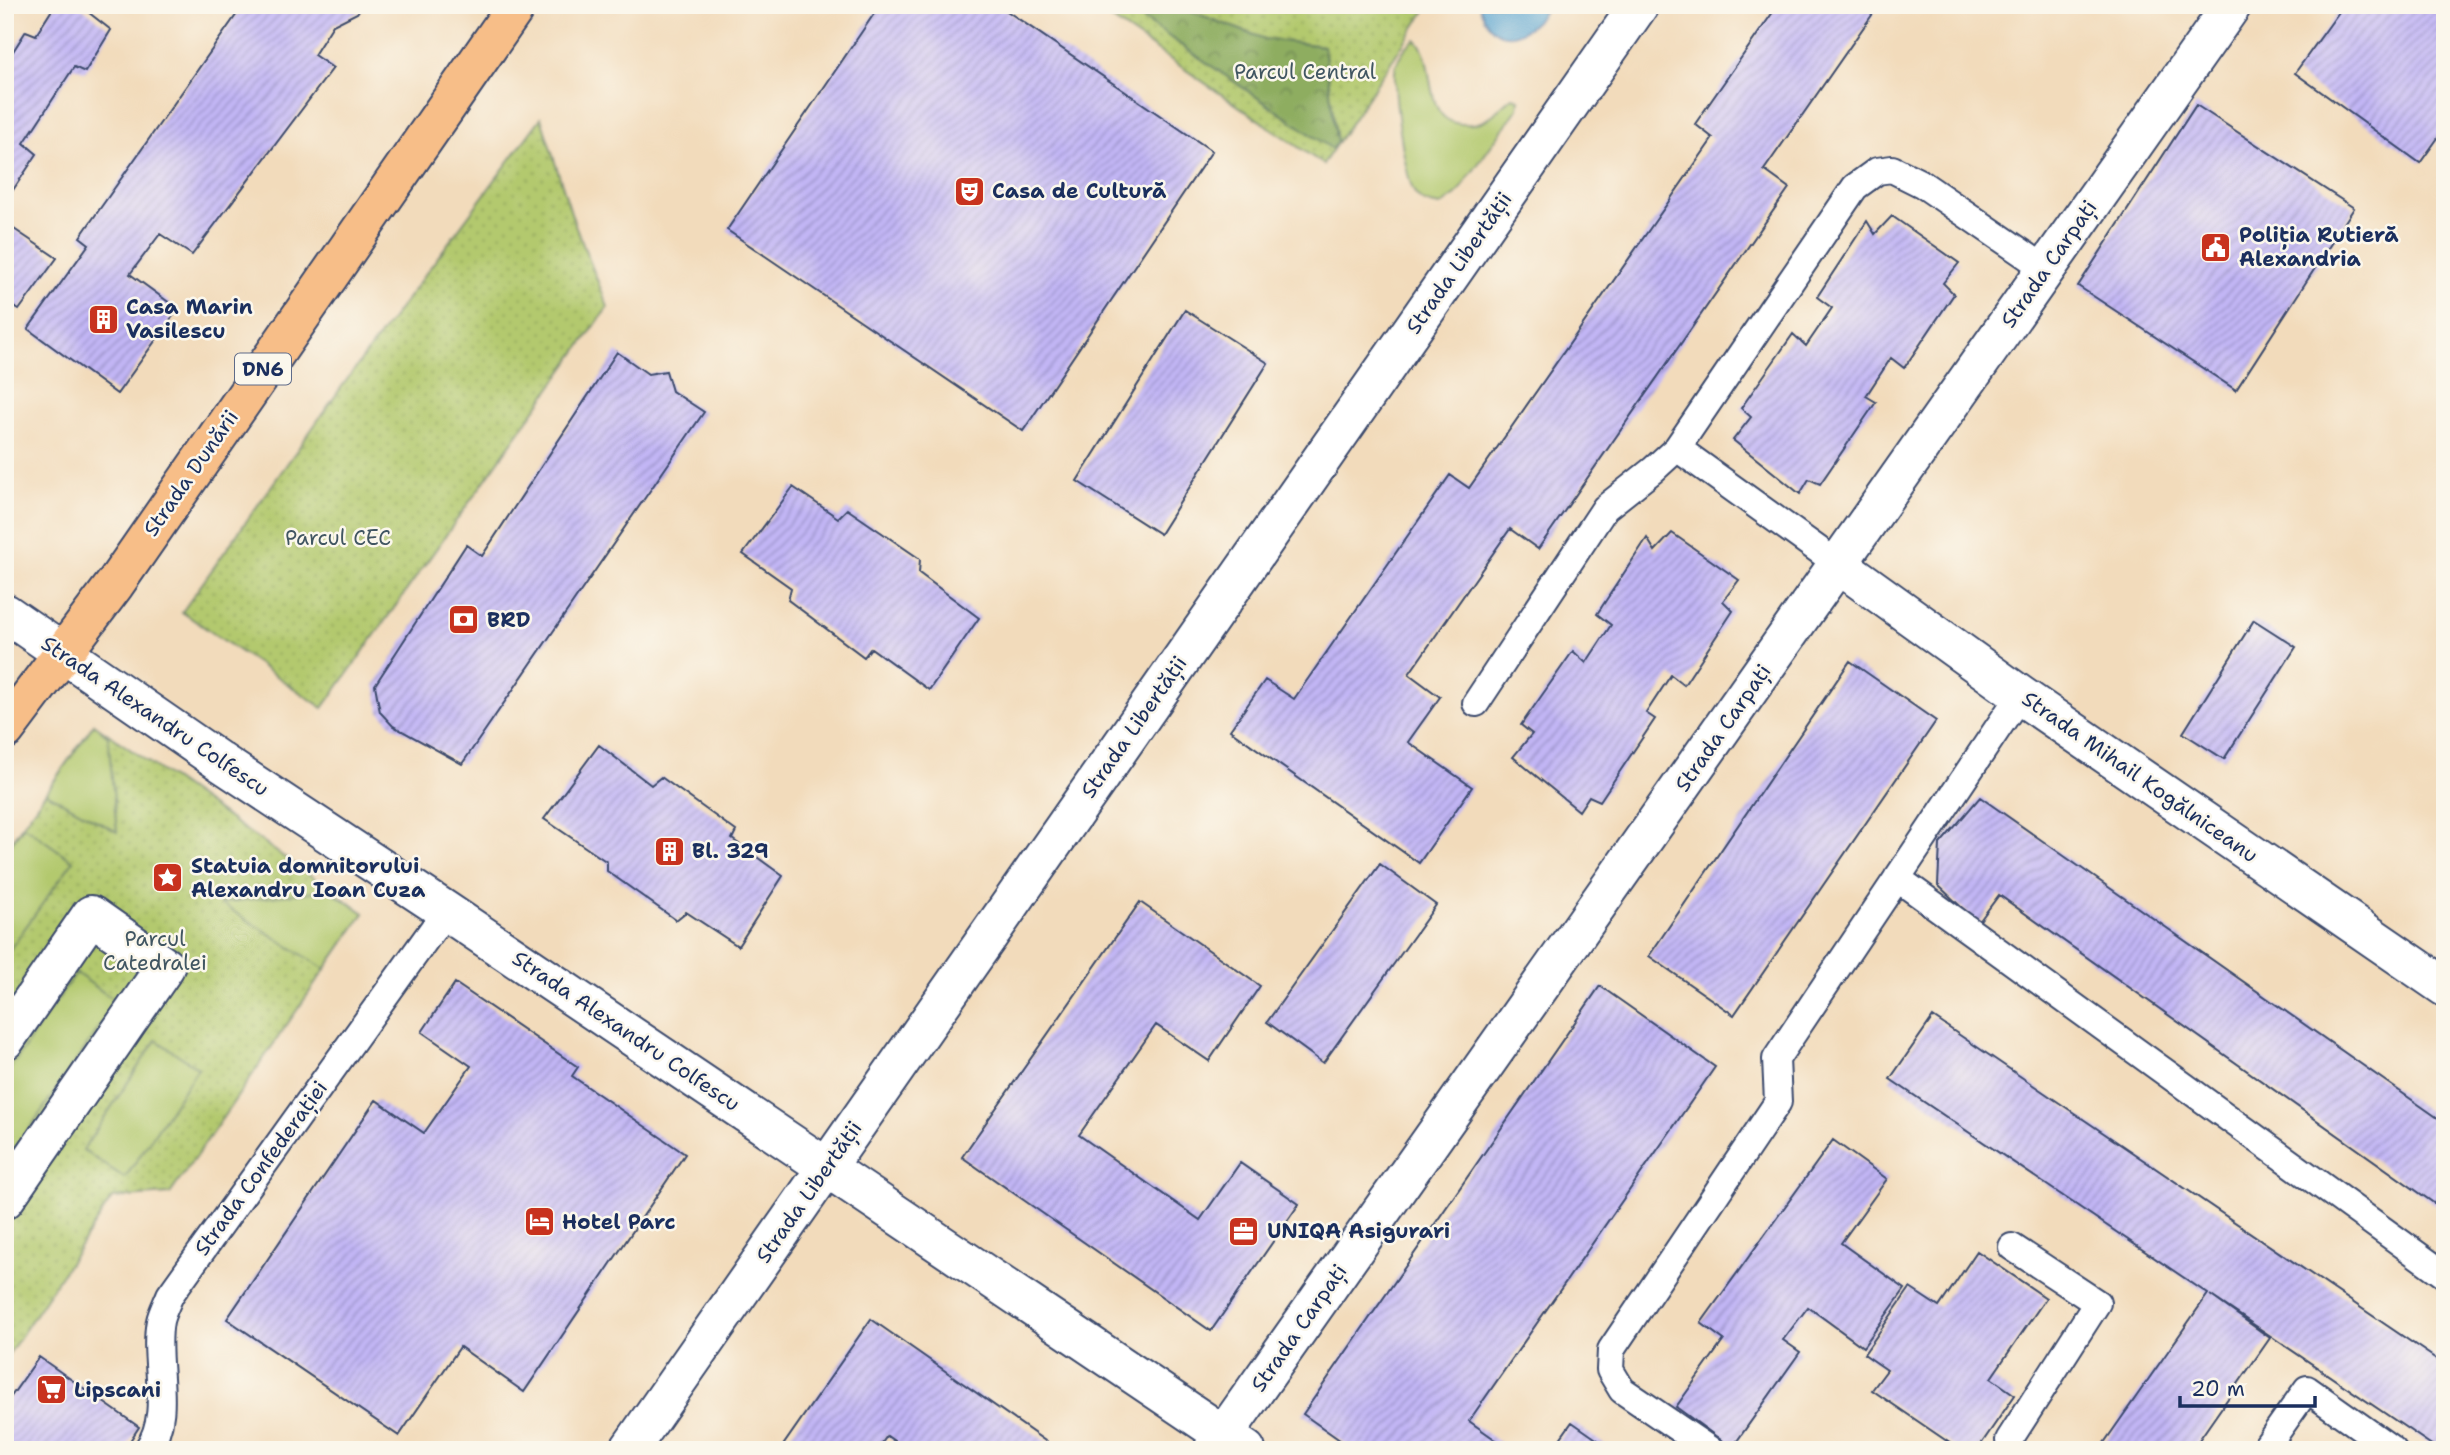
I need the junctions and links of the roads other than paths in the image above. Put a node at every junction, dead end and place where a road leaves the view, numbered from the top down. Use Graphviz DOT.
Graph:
graph roads {
  1 [pos="517,5"];
  2 [pos="1639,5"];
  3 [pos="2232,5"];
  4 [pos="2046,269"];
  5 [pos="1676,448"];
  6 [pos="1838,564"];
  7 [pos="5,613"];
  8 [pos="62,653"];
  9 [pos="2020,695"];
  10 [pos="1476,703"];
  11 [pos="5,730"];
  12 [pos="1897,878"];
  13 [pos="446,911"];
  14 [pos="2440,975"];
  15 [pos="5,1040"];
  16 [pos="827,1166"];
  17 [pos="5,1199"];
  18 [pos="2012,1247"];
  19 [pos="2445,1275"];
  20 [pos="152,1443"];
  21 [pos="1228,1445"];
  22 [pos="629,1450"];
  23 [pos="1710,1450"];
  24 [pos="2010,1450"];
  25 [pos="2264,1450"];
  26 [pos="2393,1450"];
  1 -- 8 [label="main road, Strada Dunării / DN6"];
  2 -- 16 [label="street, Strada Libertății"];
  3 -- 4 [label="street, Strada Carpați"];
  4 -- 5 [label="lane"];
  4 -- 6 [label="street, Strada Carpați"];
  5 -- 6 [label="lane"];
  5 -- 10 [label="lane"];
  6 -- 9 [label="street, Strada Mihail Kogălniceanu"];
  6 -- 21 [label="street, Strada Carpați"];
  7 -- 8 [label="street, Strada Alexandru Colfescu"];
  8 -- 11 [label="main road, Strada Dunării / DN6"];
  8 -- 13 [label="street, Strada Alexandru Colfescu"];
  9 -- 12 [label="lane"];
  9 -- 14 [label="street, Strada Mihail Kogălniceanu"];
  12 -- 19 [label="lane"];
  12 -- 23 [label="lane"];
  13 -- 16 [label="street, Strada Alexandru Colfescu"];
  13 -- 20 [label="lane, Strada Confederației"];
  15 -- 17 [label="street"];
  16 -- 21 [label="street, Strada Alexandru Colfescu"];
  16 -- 22 [label="street, Strada Libertății"];
  18 -- 24 [label="lane"];
  25 -- 26 [label="lane"];
}
